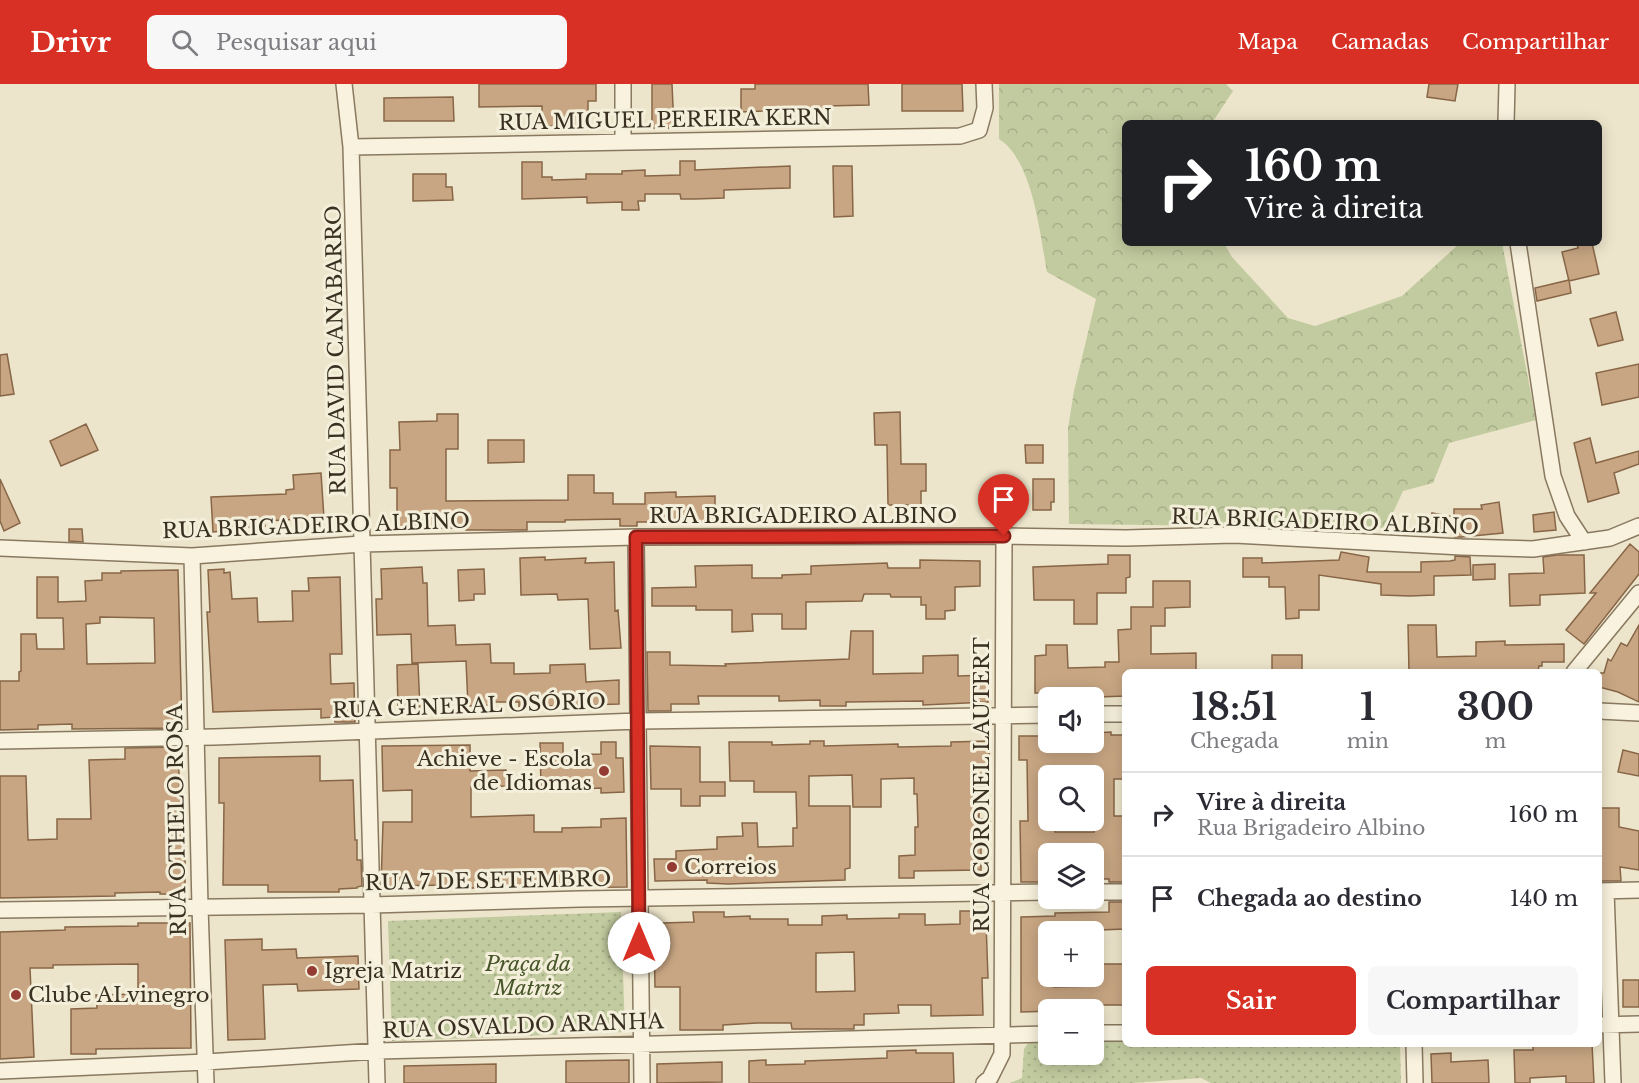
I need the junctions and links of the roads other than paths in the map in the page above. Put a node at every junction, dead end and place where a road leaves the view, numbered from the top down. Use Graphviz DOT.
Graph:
graph roads {
  1 [pos="344,84"];
  2 [pos="623,84"];
  3 [pos="984,84"];
  4 [pos="1508,84"];
  5 [pos="1506,120"];
  6 [pos="623,141"];
  7 [pos="351,147"];
  8 [pos="1518,246"];
  9 [pos="1639,526"];
  10 [pos="1004,536"];
  11 [pos="636,537"];
  12 [pos="1584,542"];
  13 [pos="362,544"];
  14 [pos="0,548"];
  15 [pos="192,556"];
  16 [pos="1639,593"];
  17 [pos="1576,669"];
  18 [pos="1602,711"];
  19 [pos="1639,713"];
  20 [pos="1104,714"];
  21 [pos="1122,714"];
  22 [pos="1004,715"];
  23 [pos="1038,715"];
  24 [pos="638,721"];
  25 [pos="367,731"];
  26 [pos="196,737"];
  27 [pos="0,741"];
  28 [pos="1639,890"];
  29 [pos="1122,891"];
  30 [pos="1603,891"];
  31 [pos="1038,892"];
  32 [pos="1104,892"];
  33 [pos="1003,893"];
  34 [pos="639,899"];
  35 [pos="372,905"];
  36 [pos="200,907"];
  37 [pos="0,910"];
  38 [pos="1639,1024"];
  39 [pos="1605,1025"];
  40 [pos="1104,1033"];
  41 [pos="1122,1033"];
  42 [pos="1002,1034"];
  43 [pos="1038,1034"];
  44 [pos="640,1044"];
  45 [pos="1414,1047"];
  46 [pos="377,1051"];
  47 [pos="206,1062"];
  48 [pos="0,1071"];
  49 [pos="206,1083"];
  50 [pos="378,1083"];
  51 [pos="642,1083"];
  52 [pos="984,1083"];
  53 [pos="1415,1083"];
  54 [pos="1613,1083"];
  1 -- 7 [label="street, RUA DAVID CANABARRO"];
  2 -- 6 [label="street"];
  3 -- 6 [label="street, RUA MIGUEL PEREIRA KERN"];
  4 -- 5 [label="street"];
  6 -- 7 [label="street, RUA MIGUEL PEREIRA KERN"];
  7 -- 13 [label="street, RUA DAVID CANABARRO"];
  8 -- 12 [label="street"];
  9 -- 12 [label="street, RUA BRIGADEIRO ALBINO"];
  10 -- 11 [label="street, RUA BRIGADEIRO ALBINO"];
  10 -- 12 [label="street, RUA BRIGADEIRO ALBINO"];
  10 -- 22 [label="street, RUA CORONEL LAUTERT"];
  11 -- 13 [label="street, RUA BRIGADEIRO ALBINO"];
  11 -- 24 [label="street"];
  13 -- 15 [label="street, RUA BRIGADEIRO ALBINO"];
  13 -- 25 [label="street, RUA DAVID CANABARRO"];
  14 -- 15 [label="street, RUA BRIGADEIRO ALBINO"];
  15 -- 26 [label="street, RUA OTHELO ROSA"];
  16 -- 17 [label="street"];
  18 -- 19 [label="street"];
  20 -- 21 [label="street"];
  22 -- 23 [label="street, RUA GENERAL OSÓRIO"];
  22 -- 24 [label="street, RUA GENERAL OSÓRIO"];
  22 -- 33 [label="street, RUA CORONEL LAUTERT"];
  24 -- 25 [label="street, RUA GENERAL OSÓRIO"];
  24 -- 34 [label="street"];
  25 -- 26 [label="street, RUA GENERAL OSÓRIO"];
  25 -- 35 [label="street, RUA DAVID CANABARRO"];
  26 -- 27 [label="street, RUA GENERAL OSÓRIO"];
  26 -- 36 [label="street, RUA OTHELO ROSA"];
  28 -- 30 [label="street"];
  29 -- 32 [label="street"];
  30 -- 39 [label="street"];
  31 -- 33 [label="street, RUA 7 DE SETEMBRO"];
  33 -- 34 [label="street, RUA 7 DE SETEMBRO"];
  33 -- 42 [label="street, RUA CORONEL LAUTERT"];
  34 -- 35 [label="street, RUA 7 DE SETEMBRO"];
  34 -- 44 [label="street"];
  35 -- 36 [label="street, RUA 7 DE SETEMBRO"];
  35 -- 46 [label="street, RUA DAVID CANABARRO"];
  36 -- 37 [label="street, RUA 7 DE SETEMBRO"];
  36 -- 47 [label="street, RUA OTHELO ROSA"];
  38 -- 39 [label="street"];
  39 -- 54 [label="street"];
  40 -- 41 [label="street"];
  42 -- 43 [label="street, RUA OSVALDO ARANHA"];
  42 -- 44 [label="street, RUA OSVALDO ARANHA"];
  42 -- 52 [label="street, RUA CORONEL LAUTERT"];
  44 -- 46 [label="street, RUA OSVALDO ARANHA"];
  44 -- 51 [label="street"];
  45 -- 53 [label="street"];
  46 -- 47 [label="street, RUA OSVALDO ARANHA"];
  46 -- 50 [label="street, RUA DAVID CANABARRO"];
  47 -- 48 [label="street, RUA OSVALDO ARANHA"];
  47 -- 49 [label="street, RUA OTHELO ROSA"];
}
